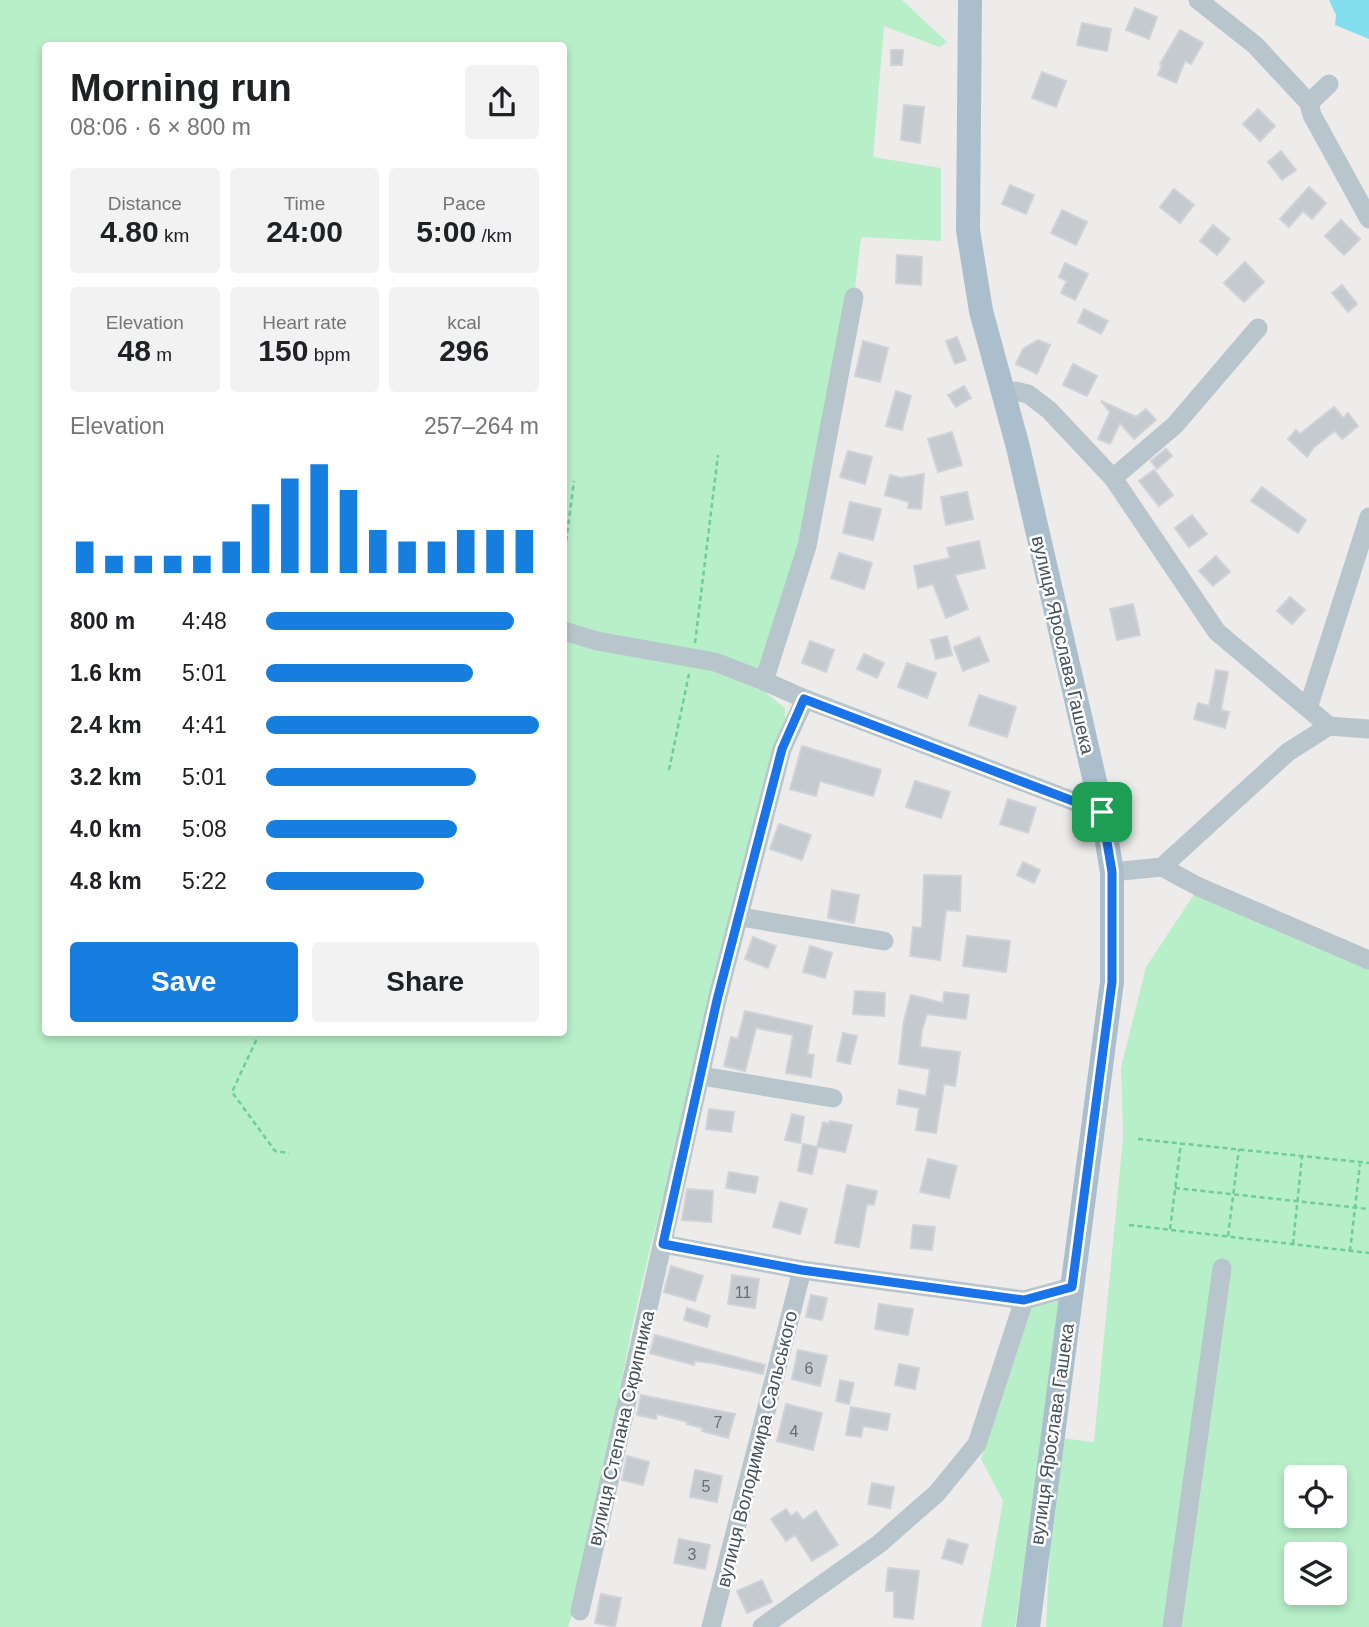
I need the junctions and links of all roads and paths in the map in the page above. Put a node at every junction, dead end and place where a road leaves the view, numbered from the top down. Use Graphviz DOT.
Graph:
graph roads {
  1 [pos="970,0"];
  2 [pos="1198,0"];
  3 [pos="1329,84"];
  4 [pos="1309,103"];
  5 [pos="1369,219"];
  6 [pos="854,296"];
  7 [pos="1258,328"];
  8 [pos="1003,394"];
  9 [pos="718,455"];
  10 [pos="1113,478"];
  11 [pos="574,481"];
  12 [pos="1369,517"];
  13 [pos="567,535"];
  14 [pos="567,632"];
  15 [pos="693,658"];
  16 [pos="764,681"];
  17 [pos="804,699"];
  18 [pos="1308,708"];
  19 [pos="1329,726"];
  20 [pos="1369,729"];
  21 [pos="668,770"];
  22 [pos="1102,812"];
  23 [pos="1162,867"];
  24 [pos="1112,872"];
  25 [pos="741,917"];
  26 [pos="884,941"];
  27 [pos="1369,960"];
  28 [pos="258,1036"];
  29 [pos="702,1076"];
  30 [pos="833,1098"];
  31 [pos="1138,1139"];
  32 [pos="1181,1143"];
  33 [pos="1239,1149"];
  34 [pos="289,1153"];
  35 [pos="1302,1156"];
  36 [pos="1361,1162"];
  37 [pos="1369,1163"];
  38 [pos="1175,1188"];
  39 [pos="1234,1194"];
  40 [pos="1297,1201"];
  41 [pos="1356,1207"];
  42 [pos="1369,1209"];
  43 [pos="1129,1225"];
  44 [pos="1170,1229"];
  45 [pos="1227,1236"];
  46 [pos="663,1244"];
  47 [pos="1293,1244"];
  48 [pos="1350,1251"];
  49 [pos="1369,1253"];
  50 [pos="1222,1268"];
  51 [pos="802,1270"];
  52 [pos="1072,1287"];
  53 [pos="1024,1300"];
  54 [pos="580,1611"];
  55 [pos="711,1627"];
  56 [pos="762,1627"];
  57 [pos="1028,1627"];
  58 [pos="1171,1627"];
  1 -- 8 [label="main road, вулиця Ярослава Гашека"];
  2 -- 4 [label="street"];
  3 -- 4 [label="street"];
  4 -- 5 [label="street"];
  6 -- 16 [label="street"];
  7 -- 10 [label="street"];
  8 -- 10 [label="street"];
  8 -- 22 [label="main road, вулиця Ярослава Гашека"];
  9 -- 15 [label="path"];
  10 -- 18 [label="street"];
  11 -- 13 [label="path"];
  12 -- 18 [label="street"];
  14 -- 15 [label="street"];
  15 -- 16 [label="street"];
  15 -- 21 [label="path"];
  16 -- 17 [label="street"];
  17 -- 22 [label="street"];
  17 -- 25 [label="street, вулиця Степана Скрипника"];
  18 -- 19 [label="street"];
  19 -- 20 [label="street"];
  19 -- 23 [label="street"];
  22 -- 24 [label="main road, вулиця Ярослава Гашека"];
  23 -- 24 [label="street"];
  23 -- 27 [label="street"];
  24 -- 52 [label="main road, вулиця Ярослава Гашека"];
  25 -- 26 [label="street"];
  25 -- 29 [label="street, вулиця Степана Скрипника"];
  28 -- 34 [label="path"];
  29 -- 30 [label="street"];
  29 -- 46 [label="street, вулиця Степана Скрипника"];
  31 -- 32 [label="path"];
  32 -- 33 [label="path"];
  32 -- 38 [label="path"];
  33 -- 35 [label="path"];
  33 -- 39 [label="path"];
  35 -- 36 [label="path"];
  35 -- 40 [label="path"];
  36 -- 37 [label="path"];
  36 -- 41 [label="path"];
  38 -- 39 [label="path"];
  38 -- 44 [label="path"];
  39 -- 40 [label="path"];
  39 -- 45 [label="path"];
  40 -- 41 [label="path"];
  40 -- 47 [label="path"];
  41 -- 42 [label="path"];
  41 -- 48 [label="path"];
  43 -- 44 [label="path"];
  44 -- 45 [label="path"];
  45 -- 47 [label="path"];
  46 -- 51 [label="street"];
  46 -- 54 [label="street, вулиця Степана Скрипника"];
  47 -- 48 [label="path"];
  48 -- 49 [label="path"];
  50 -- 58 [label="street"];
  51 -- 53 [label="street"];
  51 -- 55 [label="street, вулиця Володимира Сальського"];
  52 -- 53 [label="street"];
  52 -- 57 [label="main road, вулиця Ярослава Гашека"];
  53 -- 56 [label="street"];
}
